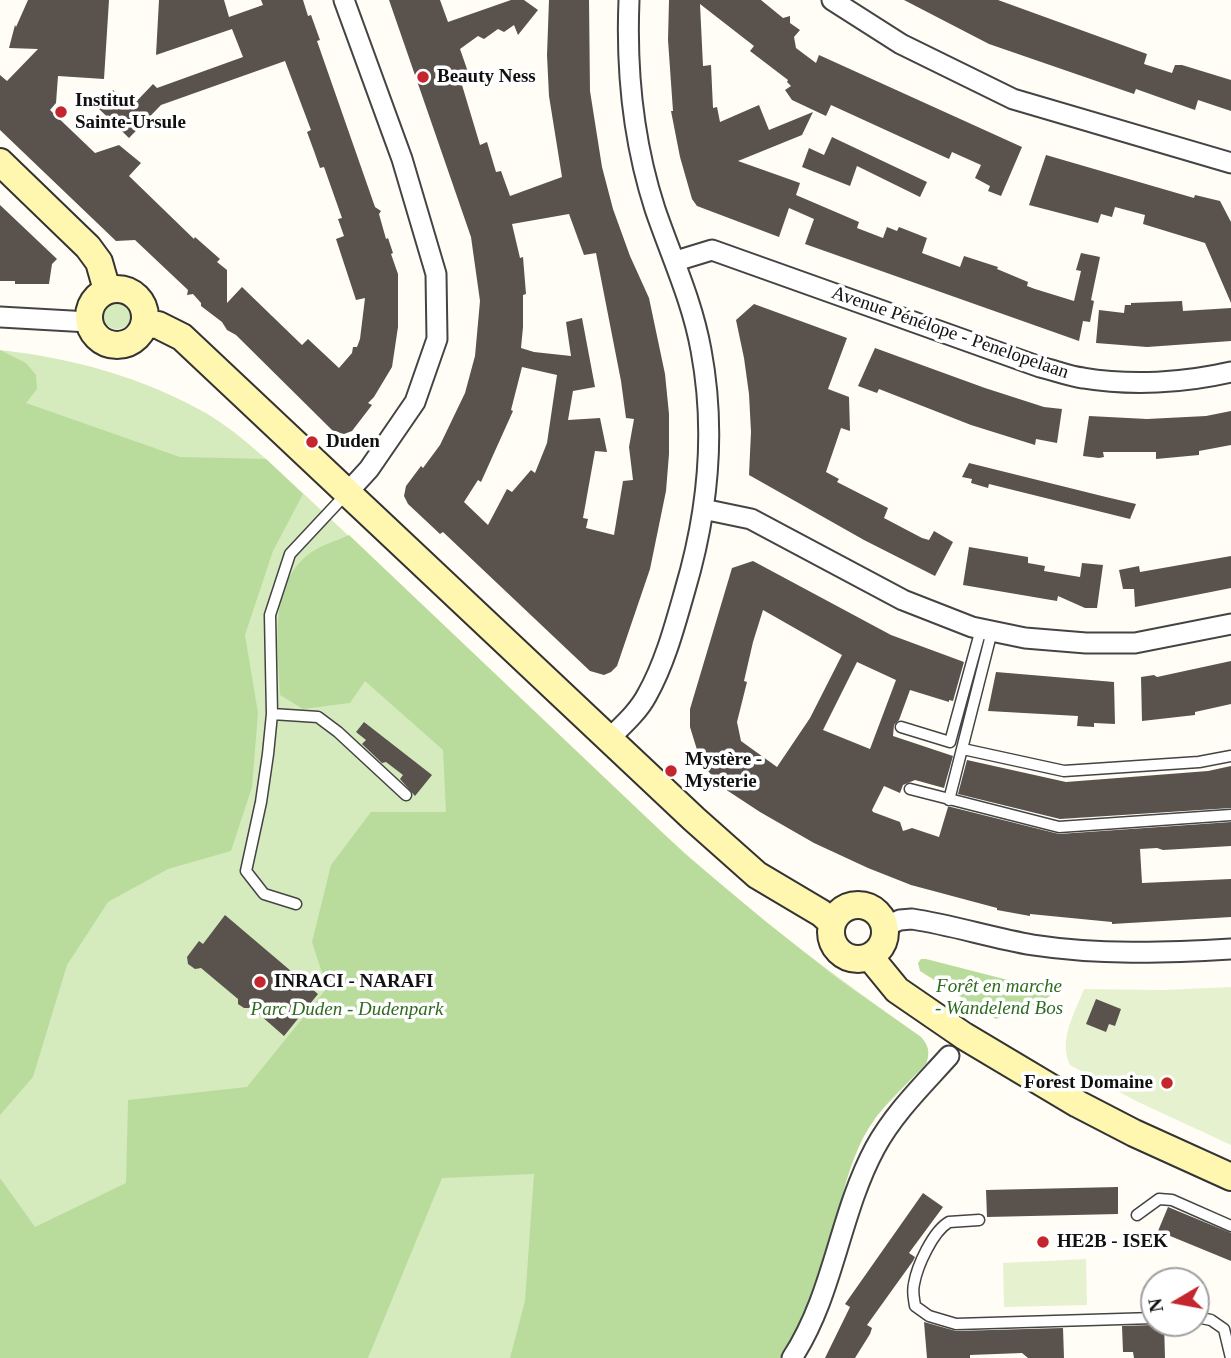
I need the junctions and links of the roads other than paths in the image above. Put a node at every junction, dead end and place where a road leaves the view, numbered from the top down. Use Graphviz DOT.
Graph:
graph roads {
  1 [pos="344,0"];
  2 [pos="629,0"];
  3 [pos="832,0"];
  4 [pos="0,162"];
  5 [pos="1231,163"];
  6 [pos="676,261"];
  7 [pos="107,290"];
  8 [pos="0,317"];
  9 [pos="89,322"];
  10 [pos="144,324"];
  11 [pos="1231,372"];
  12 [pos="347,493"];
  13 [pos="703,509"];
  14 [pos="1231,624"];
  15 [pos="987,630"];
  16 [pos="272,714"];
  17 [pos="901,727"];
  18 [pos="610,739"];
  19 [pos="963,749"];
  20 [pos="1231,756"];
  21 [pos="910,789"];
  22 [pos="406,796"];
  23 [pos="949,800"];
  24 [pos="1231,815"];
  25 [pos="296,904"];
  26 [pos="832,923"];
  27 [pos="885,926"];
  28 [pos="1231,949"];
  29 [pos="870,957"];
  30 [pos="949,1056"];
  31 [pos="1231,1177"];
  32 [pos="1137,1215"];
  33 [pos="979,1220"];
  34 [pos="1231,1227"];
  35 [pos="1140,1318"];
  36 [pos="1210,1320"];
  37 [pos="792,1358"];
  38 [pos="1231,1358"];
  1 -- 12 [label="street"];
  2 -- 6 [label="street"];
  3 -- 5 [label="street"];
  4 -- 7 [label="street"];
  6 -- 11 [label="street, Avenue Pénélope - Penelopelaan"];
  6 -- 13 [label="street"];
  7 -- 9 [label="street"];
  7 -- 10 [label="street"];
  8 -- 9 [label="street"];
  9 -- 10 [label="street"];
  10 -- 12 [label="street"];
  12 -- 16 [label="lane"];
  12 -- 18 [label="street"];
  13 -- 15 [label="street"];
  13 -- 18 [label="street"];
  14 -- 15 [label="street"];
  15 -- 17 [label="lane"];
  15 -- 19 [label="lane"];
  16 -- 22 [label="lane"];
  16 -- 25 [label="lane"];
  18 -- 26 [label="street"];
  19 -- 20 [label="lane"];
  19 -- 23 [label="lane"];
  21 -- 23 [label="lane"];
  23 -- 24 [label="lane"];
  26 -- 27 [label="street"];
  26 -- 29 [label="street"];
  27 -- 28 [label="street"];
  27 -- 29 [label="street"];
  29 -- 31 [label="street"];
  30 -- 37 [label="street"];
  32 -- 34 [label="lane"];
  33 -- 35 [label="lane"];
  36 -- 38 [label="lane"];
}
